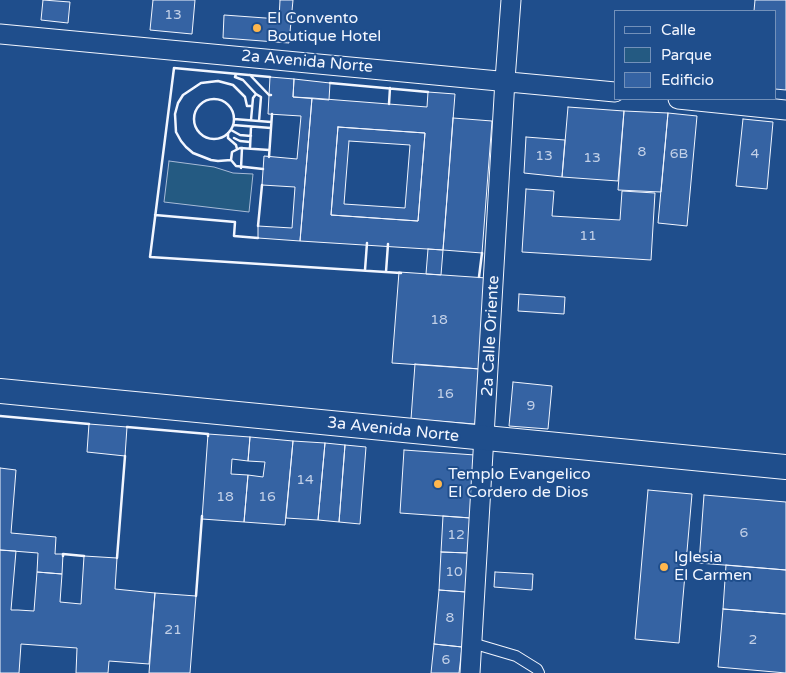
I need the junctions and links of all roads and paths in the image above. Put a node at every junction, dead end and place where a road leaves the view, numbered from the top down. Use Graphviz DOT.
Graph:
graph roads {
  1 [pos="511,0"];
  2 [pos="0,34"];
  3 [pos="505,80"];
  4 [pos="614,92"];
  5 [pos="688,100"];
  6 [pos="786,110"];
  7 [pos="0,391"];
  8 [pos="485,439"];
  9 [pos="786,466"];
  10 [pos="472,643"];
  11 [pos="470,673"];
  12 [pos="539,673"];
  1 -- 3 [label="street, 2a Calle Oriente"];
  2 -- 3 [label="street, 2a Avenida Norte"];
  3 -- 4 [label="street, 2a Avenida Norte"];
  3 -- 8 [label="street, 2a Calle Oriente"];
  5 -- 6 [label="street"];
  7 -- 8 [label="street, 3a Avenida Norte"];
  8 -- 9 [label="street, 3a Avenida Norte"];
  8 -- 10 [label="street, 2a Calle Oriente"];
  10 -- 11 [label="street, 2a Calle Oriente"];
  10 -- 12 [label="lane"];
}
